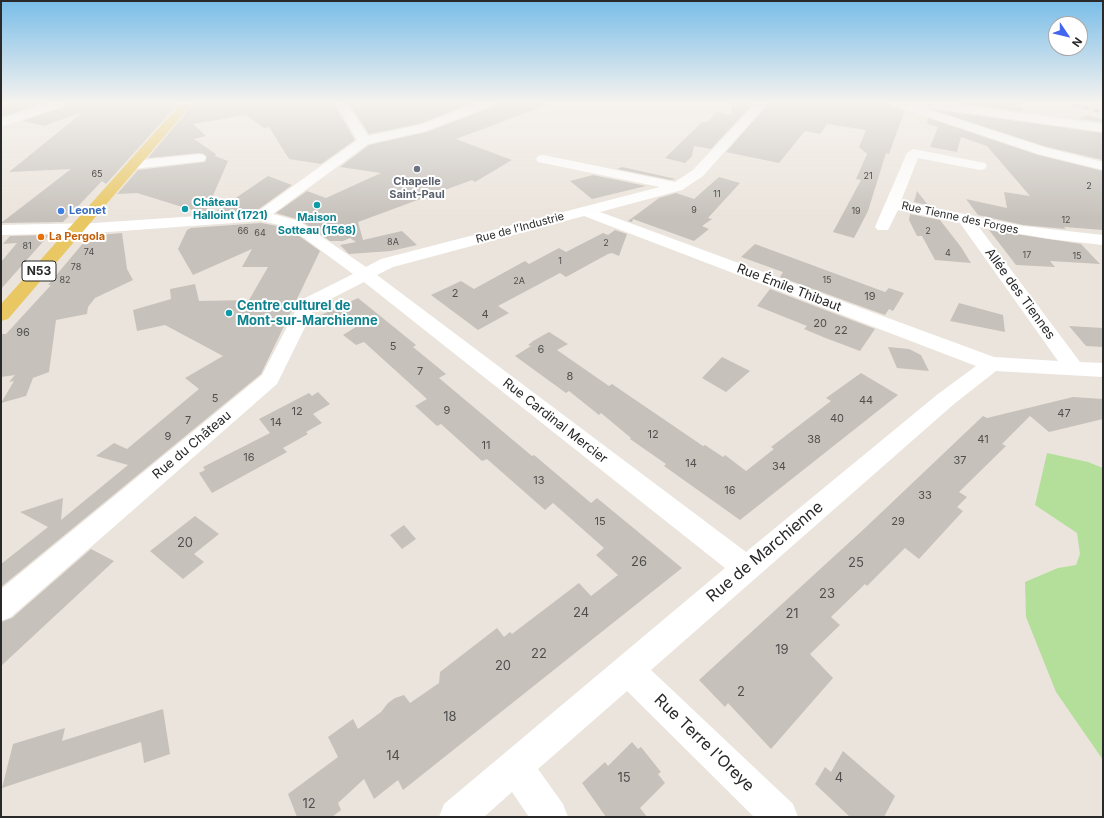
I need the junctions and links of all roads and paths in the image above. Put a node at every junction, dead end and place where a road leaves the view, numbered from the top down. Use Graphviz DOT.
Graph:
graph roads {
  1 [pos="154,141"];
  2 [pos="367,141"];
  3 [pos="728,141"];
  4 [pos="1014,141"];
  5 [pos="364,142"];
  6 [pos="1063,157"];
  7 [pos="199,158"];
  8 [pos="543,159"];
  9 [pos="133,165"];
  10 [pos="980,166"];
  11 [pos="1103,166"];
  12 [pos="1103,176"];
  13 [pos="677,187"];
  14 [pos="892,204"];
  15 [pos="585,211"];
  16 [pos="261,216"];
  17 [pos="966,221"];
  18 [pos="883,227"];
  19 [pos="77,228"];
  20 [pos="1,230"];
  21 [pos="1103,240"];
  22 [pos="365,274"];
  23 [pos="1,315"];
  24 [pos="992,364"];
  25 [pos="1074,368"];
  26 [pos="1103,370"];
  27 [pos="746,568"];
  28 [pos="1,607"];
  29 [pos="628,670"];
  30 [pos="516,766"];
  31 [pos="457,817"];
  32 [pos="550,817"];
  33 [pos="780,817"];
  1 -- 9 [label="main road, N53"];
  2 -- 5 [label="street"];
  3 -- 13 [label="street, Rue de l'Industrie"];
  4 -- 6 [label="street"];
  5 -- 16 [label="street"];
  6 -- 11 [label="street"];
  6 -- 12 [label="street"];
  7 -- 9 [label="street"];
  8 -- 13 [label="street"];
  9 -- 19 [label="main road, N53"];
  10 -- 14 [label="street, Rue Tienne des Forges"];
  13 -- 15 [label="street, Rue de l'Industrie"];
  14 -- 17 [label="street, Rue Tienne des Forges"];
  14 -- 18 [label="street"];
  15 -- 22 [label="street, Rue de l'Industrie"];
  15 -- 24 [label="street, Rue Émile Thibaut"];
  16 -- 19 [label="street"];
  16 -- 22 [label="street"];
  17 -- 21 [label="street, Rue Tienne des Forges"];
  17 -- 25 [label="street, Allée des Tiennes"];
  19 -- 20 [label="street"];
  19 -- 23 [label="main road, N53"];
  22 -- 27 [label="street, Rue Cardinal Mercier"];
  22 -- 28 [label="street, Rue du Château"];
  24 -- 25 [label="street"];
  24 -- 27 [label="street, Rue de Marchienne"];
  25 -- 26 [label="street"];
  27 -- 29 [label="street, Rue de Marchienne"];
  29 -- 30 [label="street, Rue de Marchienne"];
  29 -- 33 [label="street, Rue Terre l'Oreye"];
  30 -- 31 [label="street, Rue de Marchienne"];
  30 -- 32 [label="street"];
}
